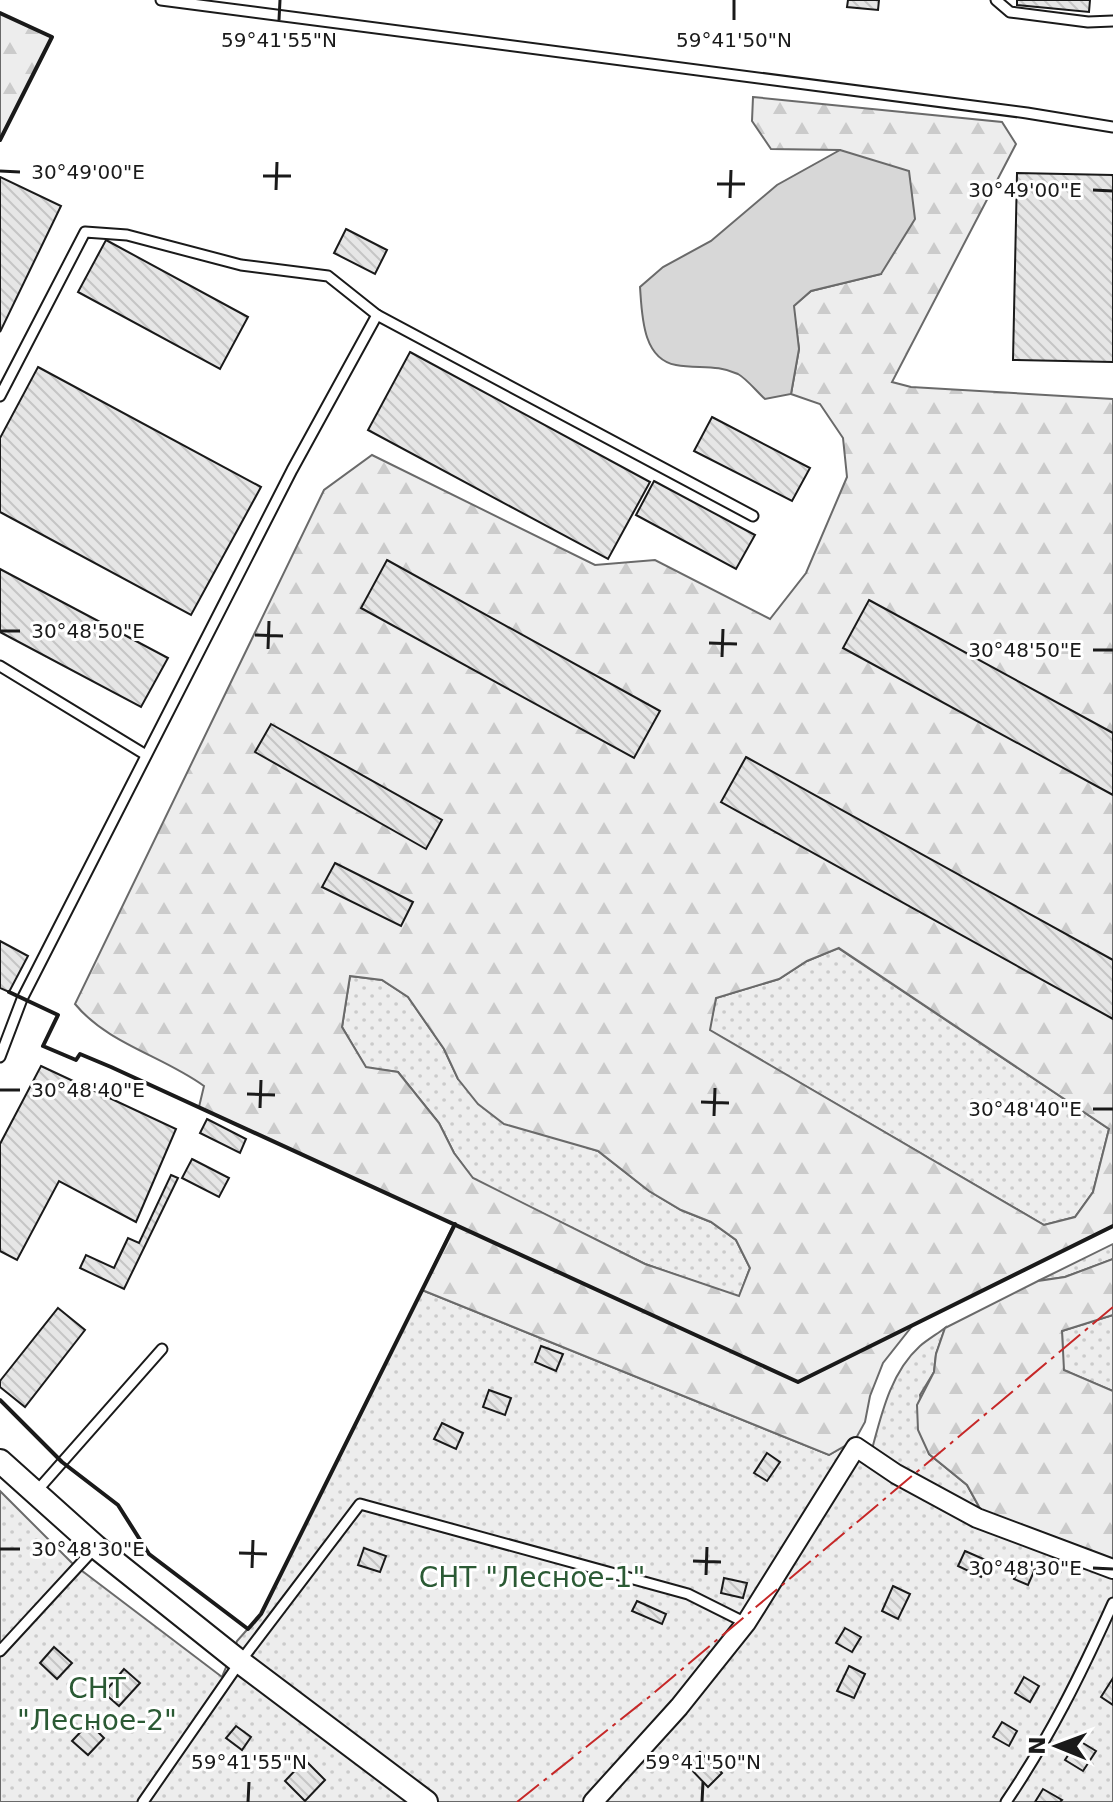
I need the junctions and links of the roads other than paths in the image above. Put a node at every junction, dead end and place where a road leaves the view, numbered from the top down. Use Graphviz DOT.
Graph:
graph roads {
  1 [pos="161,0"];
  2 [pos="996,0"];
  3 [pos="1113,21"];
  4 [pos="1113,127"];
  5 [pos="377,315"];
  6 [pos="0,396"];
  7 [pos="753,516"];
  8 [pos="0,666"];
  9 [pos="146,755"];
  10 [pos="0,1057"];
  11 [pos="162,1349"];
  12 [pos="0,1461"];
  13 [pos="35,1493"];
  14 [pos="96,1547"];
  15 [pos="1113,1569"];
  16 [pos="1113,1603"];
  17 [pos="746,1623"];
  18 [pos="0,1651"];
  19 [pos="240,1662"];
  20 [pos="143,1802"];
  21 [pos="426,1802"];
  22 [pos="593,1802"];
  23 [pos="1006,1802"];
  1 -- 4 [label="lane"];
  2 -- 3 [label="lane"];
  5 -- 6 [label="lane"];
  5 -- 7 [label="lane"];
  5 -- 9 [label="lane"];
  8 -- 9 [label="lane"];
  9 -- 10 [label="lane"];
  11 -- 13 [label="lane"];
  12 -- 13 [label="street"];
  13 -- 14 [label="street"];
  14 -- 18 [label="lane"];
  14 -- 19 [label="street"];
  15 -- 17 [label="street"];
  16 -- 23 [label="lane"];
  17 -- 19 [label="lane"];
  17 -- 22 [label="street"];
  19 -- 20 [label="lane"];
  19 -- 21 [label="street"];
}
